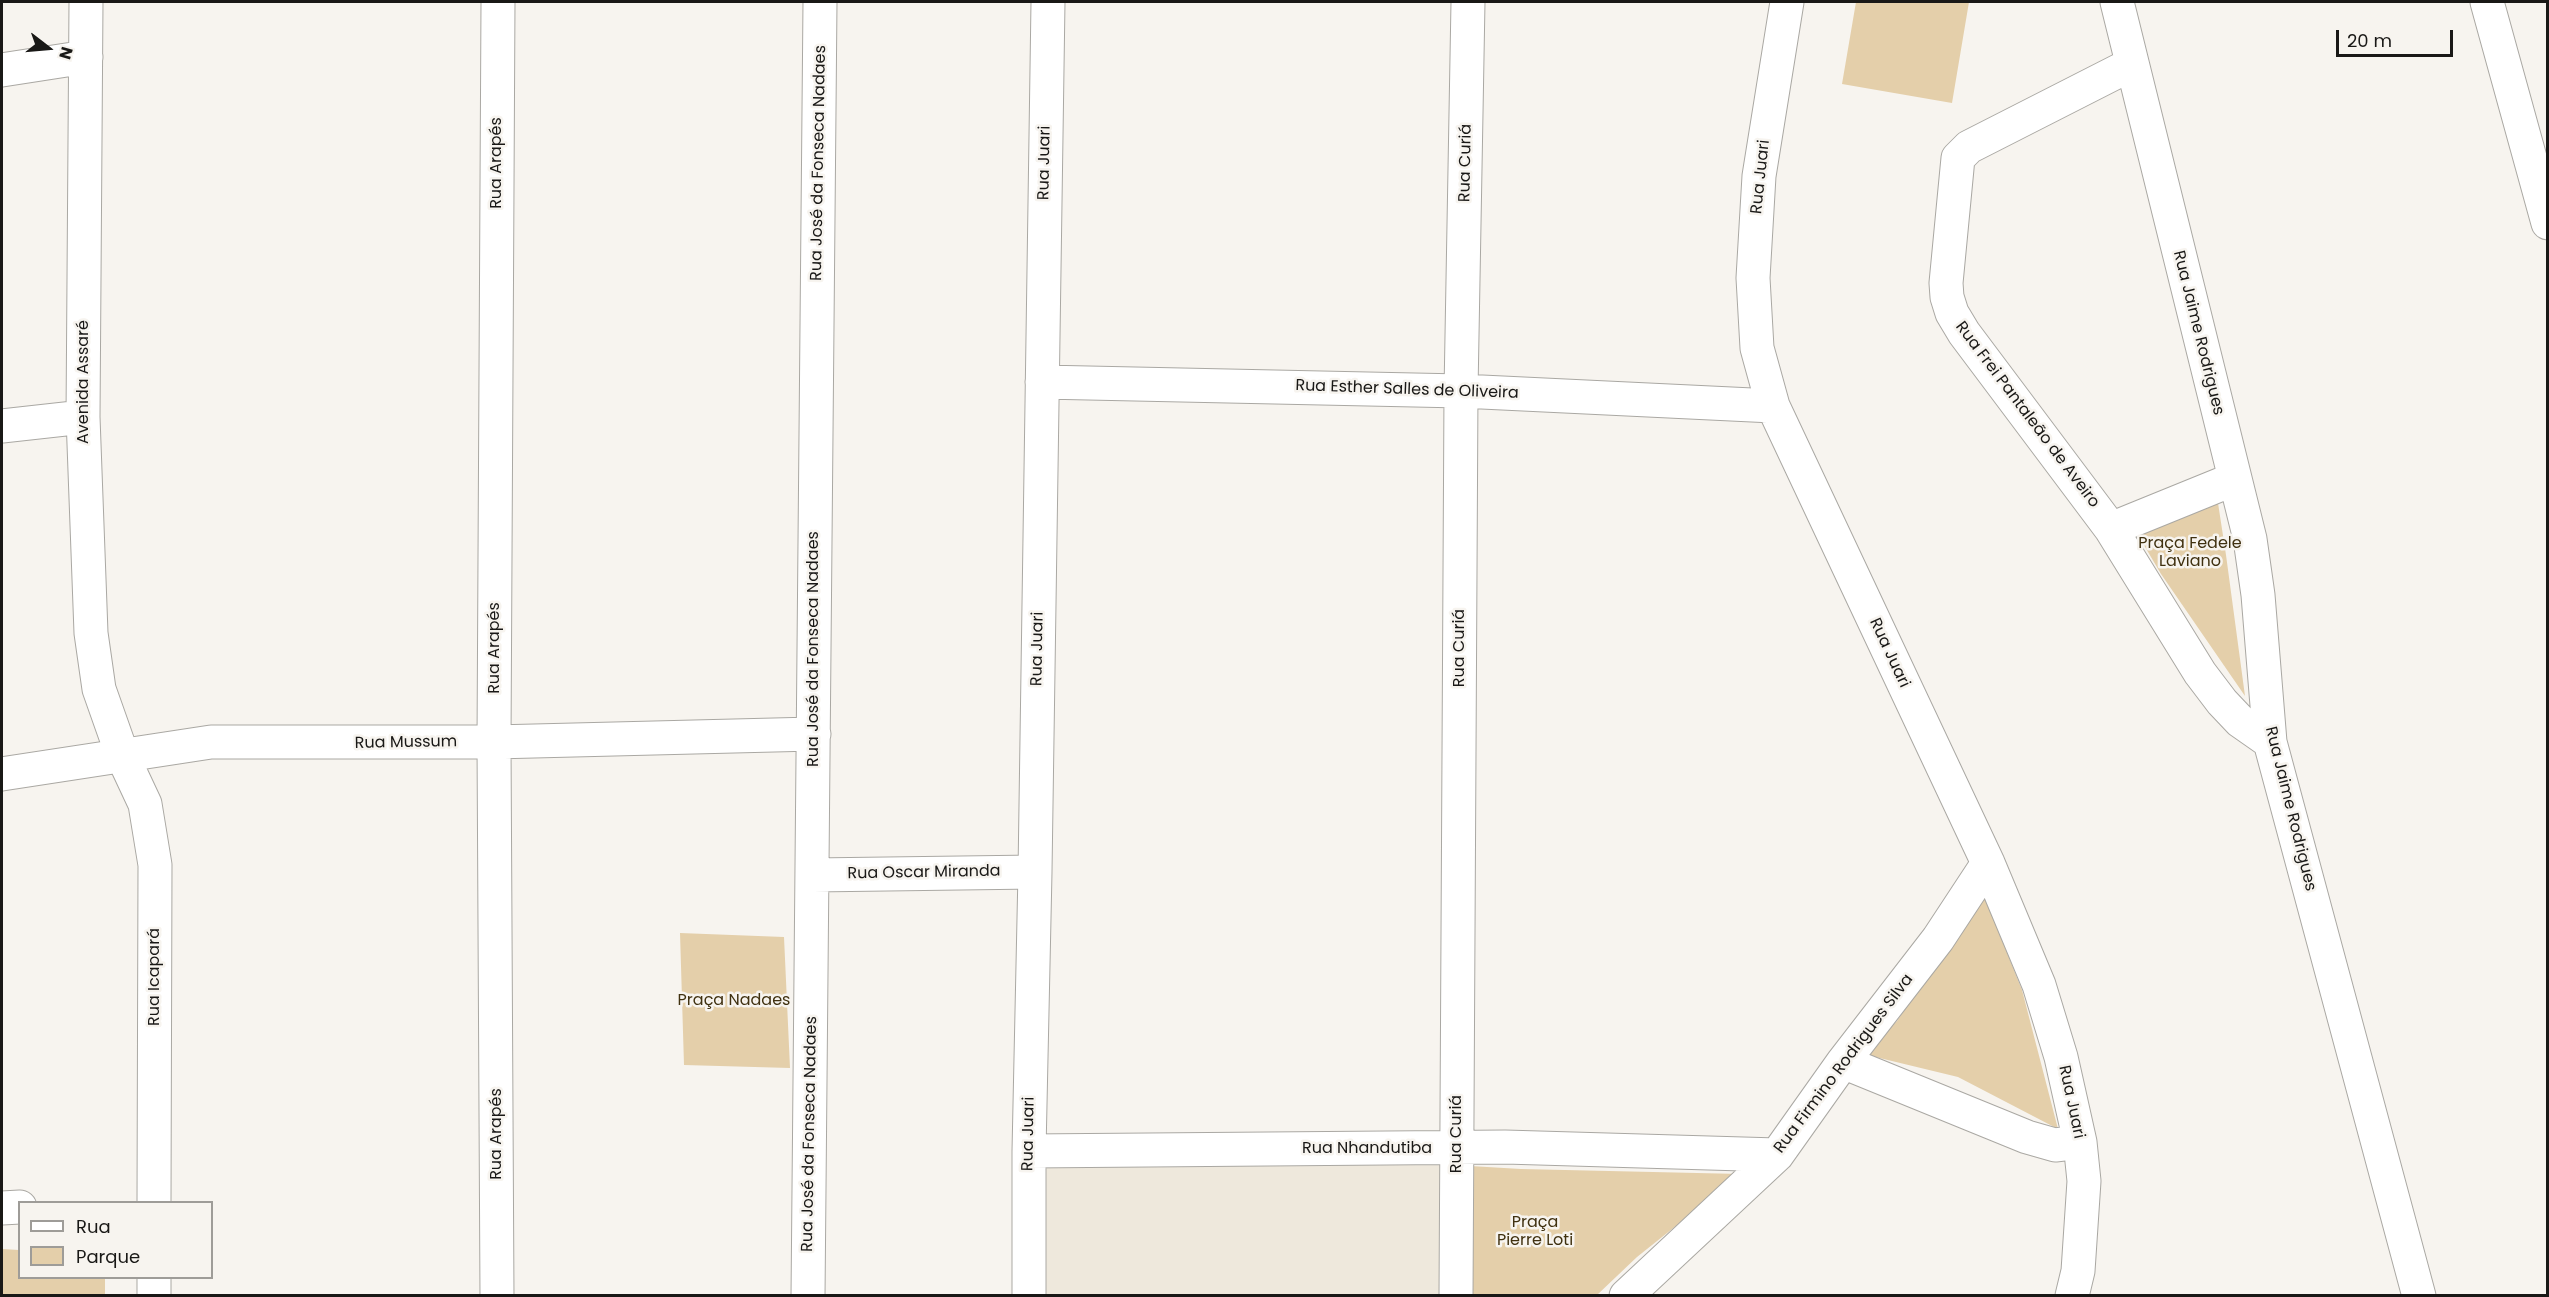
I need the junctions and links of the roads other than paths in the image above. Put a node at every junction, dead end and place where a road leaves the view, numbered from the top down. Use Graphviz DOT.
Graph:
graph roads {
  1 [pos="86,2"];
  2 [pos="498,2"];
  3 [pos="820,2"];
  4 [pos="1048,2"];
  5 [pos="1468,2"];
  6 [pos="1787,2"];
  7 [pos="2117,2"];
  8 [pos="2487,2"];
  9 [pos="86,57"];
  10 [pos="2132,64"];
  11 [pos="2,70"];
  12 [pos="2547,223"];
  13 [pos="1042,382"];
  14 [pos="1461,391"];
  15 [pos="1773,406"];
  16 [pos="83,417"];
  17 [pos="2,426"];
  18 [pos="2234,479"];
  19 [pos="2111,529"];
  20 [pos="814,734"];
  21 [pos="494,742"];
  22 [pos="2270,742"];
  23 [pos="123,757"];
  24 [pos="2,774"];
  25 [pos="1988,863"];
  26 [pos="1035,872"];
  27 [pos="813,875"];
  28 [pos="1843,1062"];
  29 [pos="2080,1142"];
  30 [pos="1457,1148"];
  31 [pos="1029,1152"];
  32 [pos="1777,1155"];
  33 [pos="146,1201"];
  34 [pos="18,1207"];
  35 [pos="2,1208"];
  36 [pos="154,1279"];
  37 [pos="2411,1288"];
  38 [pos="154,1296"];
  39 [pos="497,1296"];
  40 [pos="808,1296"];
  41 [pos="1029,1296"];
  42 [pos="1456,1296"];
  43 [pos="1626,1296"];
  44 [pos="2072,1296"];
  1 -- 9 [label="street, Avenida Assaré"];
  2 -- 21 [label="street, Rua Arapés"];
  3 -- 20 [label="street, Rua José da Fonseca Nadaes"];
  4 -- 13 [label="street, Rua Juari"];
  5 -- 14 [label="street, Rua Curiá"];
  6 -- 15 [label="street, Rua Juari"];
  7 -- 10 [label="street, Rua Jaime Rodrigues"];
  8 -- 12 [label="street"];
  9 -- 11 [label="street"];
  9 -- 16 [label="street, Avenida Assaré"];
  10 -- 18 [label="street, Rua Jaime Rodrigues"];
  10 -- 19 [label="street, Rua Frei Pantaleão de Aveiro"];
  13 -- 14 [label="street, Rua Esther Salles de Oliveira"];
  13 -- 26 [label="street, Rua Juari"];
  14 -- 15 [label="street, Rua Esther Salles de Oliveira"];
  14 -- 30 [label="street, Rua Curiá"];
  15 -- 25 [label="street, Rua Juari"];
  16 -- 17 [label="street"];
  16 -- 23 [label="street, Avenida Assaré"];
  18 -- 19 [label="street"];
  18 -- 22 [label="street, Rua Jaime Rodrigues"];
  19 -- 22 [label="street, Rua Frei Pantaleão de Aveiro"];
  20 -- 21 [label="street, Rua Mussum"];
  20 -- 27 [label="street, Rua José da Fonseca Nadaes"];
  21 -- 23 [label="street, Rua Mussum"];
  21 -- 39 [label="street, Rua Arapés"];
  22 -- 37 [label="street, Rua Jaime Rodrigues"];
  23 -- 24 [label="street, Rua Mussum"];
  23 -- 33 [label="street, Rua Icapará"];
  25 -- 28 [label="street, Rua Firmino Rodrigues Silva"];
  25 -- 29 [label="street, Rua Juari"];
  26 -- 27 [label="street, Rua Oscar Miranda"];
  26 -- 31 [label="street, Rua Juari"];
  27 -- 40 [label="street, Rua José da Fonseca Nadaes"];
  28 -- 29 [label="street"];
  28 -- 32 [label="street, Rua Firmino Rodrigues Silva"];
  29 -- 44 [label="street, Rua Juari"];
  30 -- 31 [label="street, Rua Nhandutiba"];
  30 -- 32 [label="street, Rua Nhandutiba"];
  30 -- 42 [label="street, Rua Curiá"];
  31 -- 41 [label="street, Rua Juari"];
  32 -- 43 [label="street, Rua Firmino Rodrigues Silva"];
  34 -- 35 [label="street"];
  36 -- 38 [label="street"];
}
